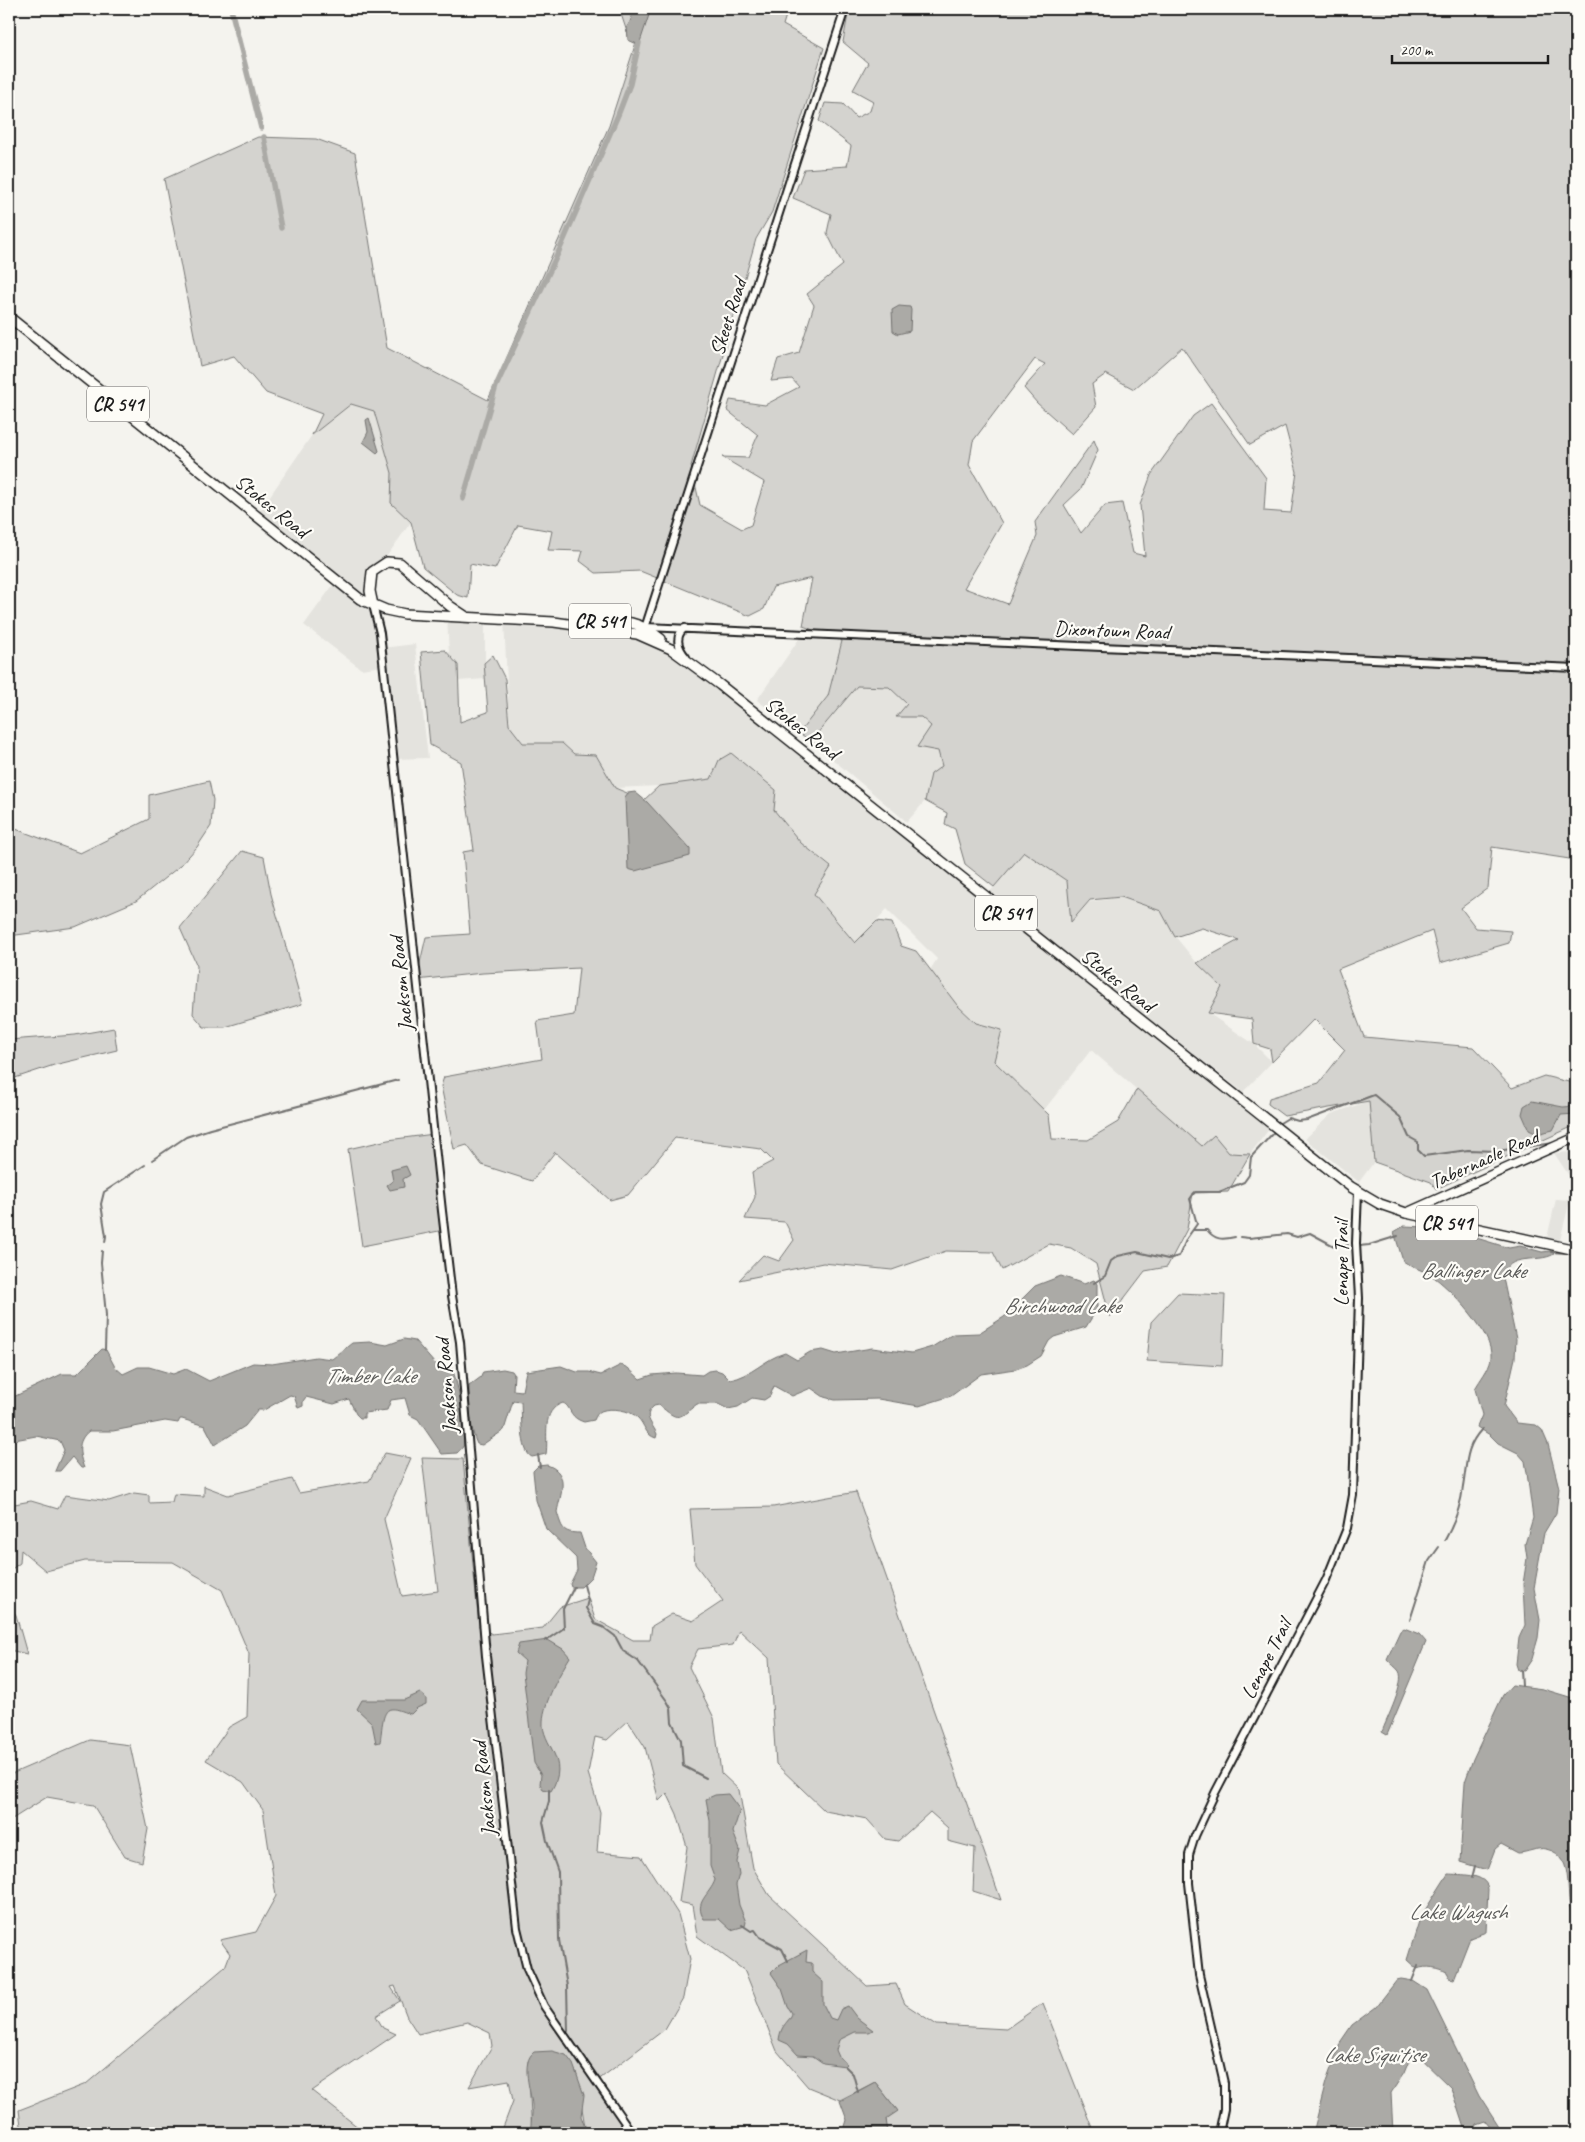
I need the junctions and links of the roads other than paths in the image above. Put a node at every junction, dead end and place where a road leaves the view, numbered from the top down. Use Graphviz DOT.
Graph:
graph roads {
  1 [pos="845,9"];
  2 [pos="9,317"];
  3 [pos="373,605"];
  4 [pos="468,617"];
  5 [pos="554,622"];
  6 [pos="685,628"];
  7 [pos="644,631"];
  8 [pos="690,662"];
  9 [pos="1576,668"];
  10 [pos="1576,1137"];
  11 [pos="1358,1191"];
  12 [pos="1406,1213"];
  13 [pos="1576,1250"];
  14 [pos="632,2133"];
  15 [pos="1219,2133"];
  1 -- 7 [label="street, Skeet Road"];
  2 -- 3 [label="main road, Stokes Road / CR 541"];
  3 -- 4 [label="main road, Stokes Road / CR 541"];
  3 -- 4 [label="main road"];
  3 -- 14 [label="street, Jackson Road"];
  4 -- 5 [label="main road, Stokes Road / CR 541"];
  5 -- 7 [label="main road, Stokes Road / CR 541"];
  5 -- 7 [label="main road, Stokes Road / CR 541"];
  6 -- 7 [label="street, Dixontown Road"];
  6 -- 8 [label="street"];
  6 -- 9 [label="street, Dixontown Road"];
  7 -- 8 [label="main road, Stokes Road / CR 541"];
  8 -- 11 [label="main road, Stokes Road / CR 541"];
  10 -- 12 [label="main road, Tabernacle Road"];
  11 -- 12 [label="main road, Stokes Road / CR 541"];
  11 -- 15 [label="street, Lenape Trail"];
  12 -- 13 [label="main road, Stokes Road / CR 541"];
}
